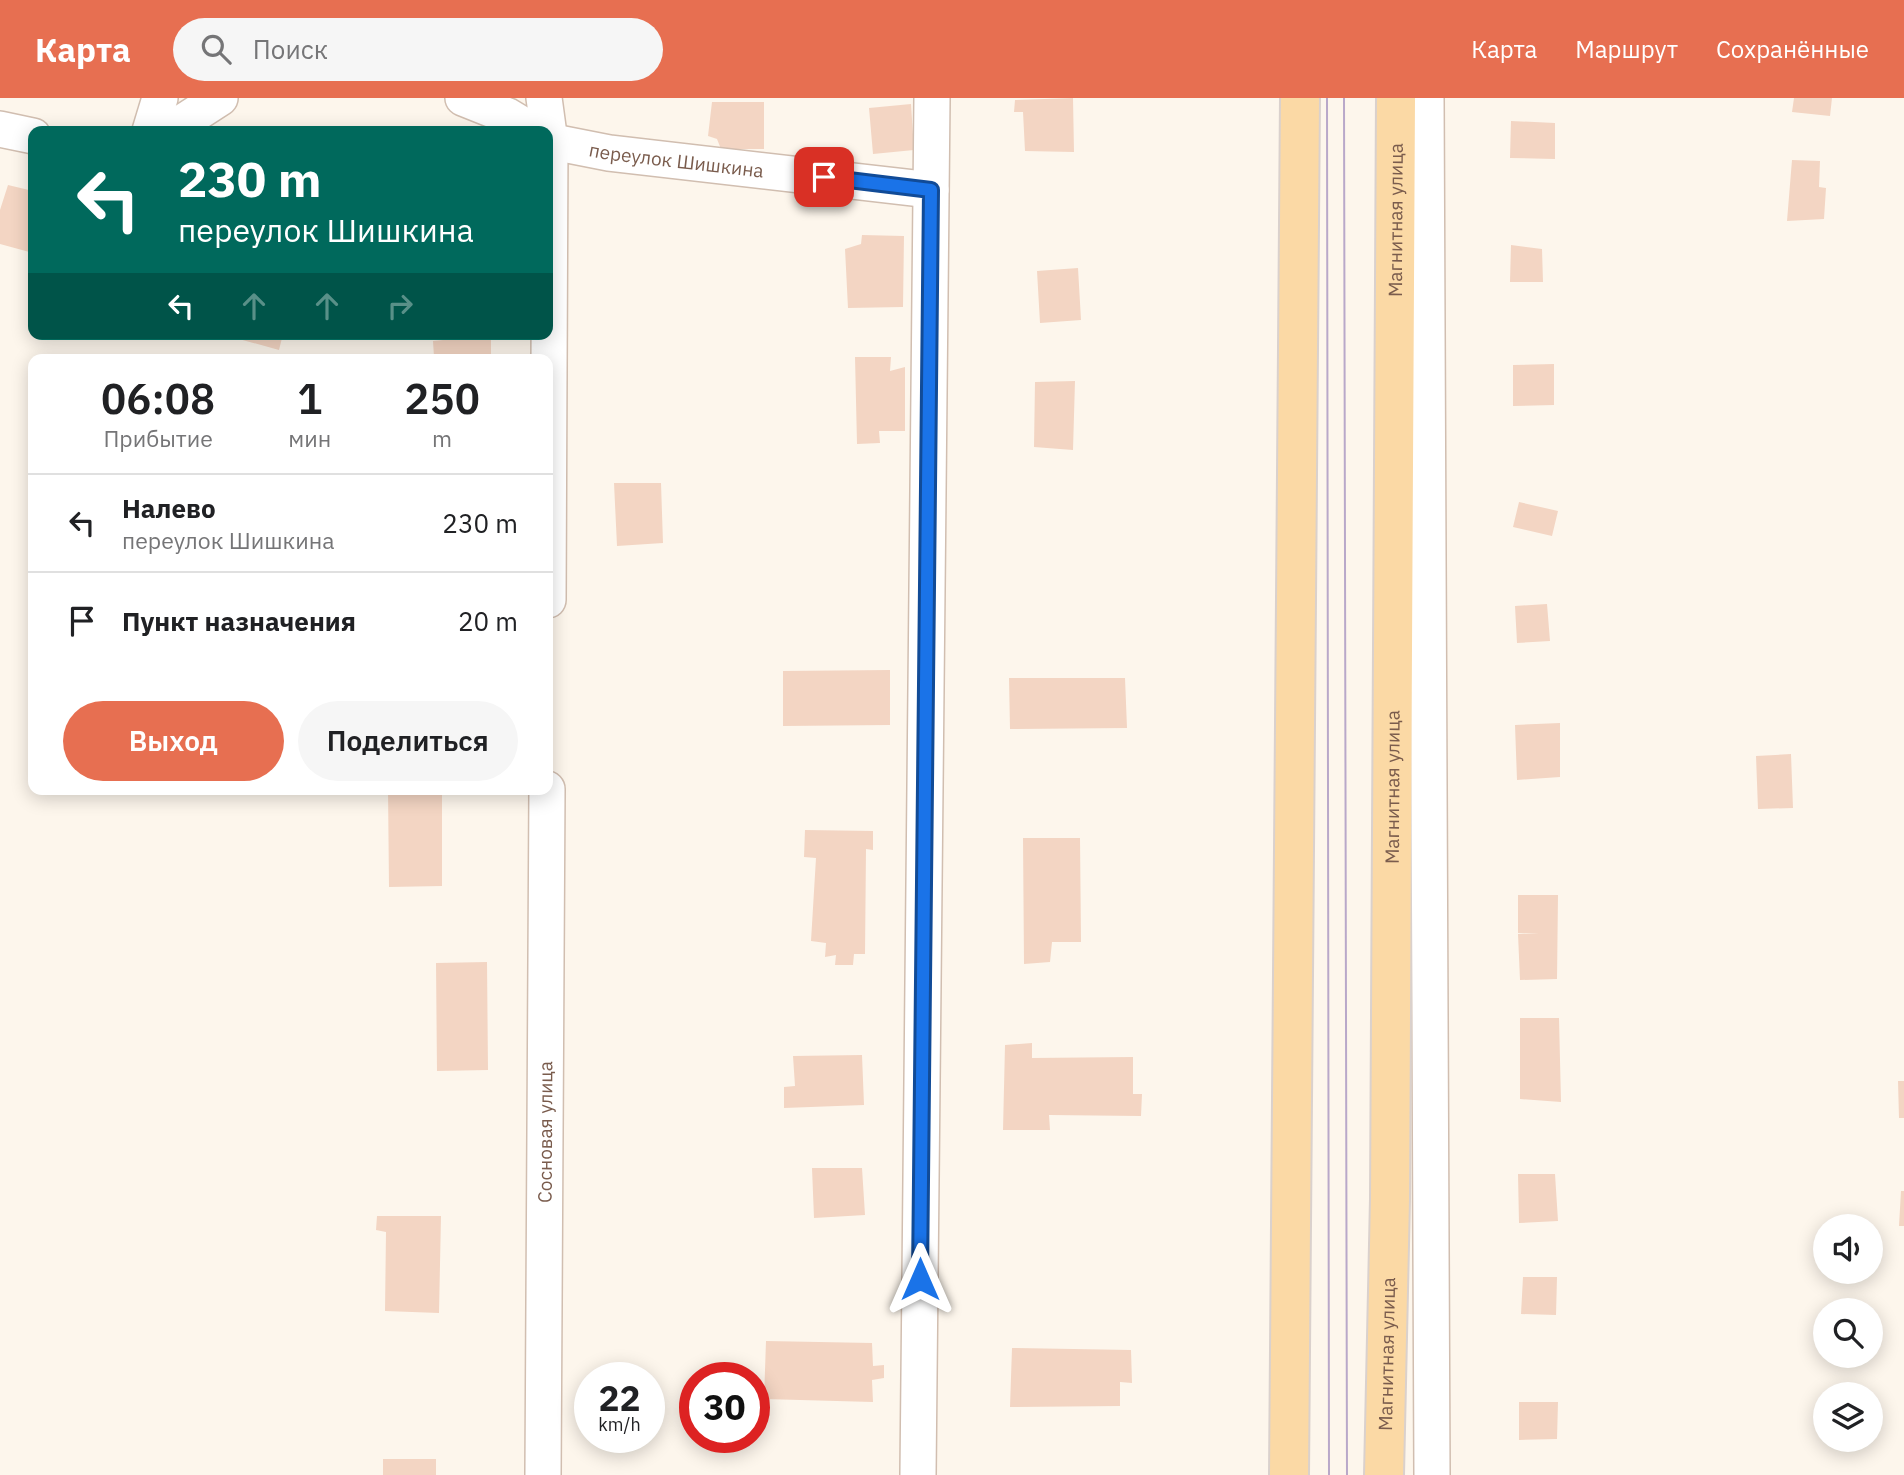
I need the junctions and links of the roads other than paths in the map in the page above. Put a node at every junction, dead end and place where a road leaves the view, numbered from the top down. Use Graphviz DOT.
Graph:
graph roads {
  1 [pos="160,98"];
  2 [pos="220,98"];
  3 [pos="463,98"];
  4 [pos="544,98"];
  5 [pos="932,98"];
  6 [pos="1300,98"];
  7 [pos="1396,98"];
  8 [pos="1426,98"];
  9 [pos="152,126"];
  10 [pos="177,126"];
  11 [pos="524,126"];
  12 [pos="543,126"];
  13 [pos="0,129"];
  14 [pos="28,135"];
  15 [pos="553,140"];
  16 [pos="931,190"];
  17 [pos="547,795"];
  18 [pos="543,1475"];
  19 [pos="918,1475"];
  20 [pos="1289,1475"];
  21 [pos="1384,1475"];
  22 [pos="1432,1475"];
  1 -- 9 [label="street"];
  2 -- 10 [label="street"];
  3 -- 11 [label="street, переулок Шишкина"];
  4 -- 12 [label="street"];
  5 -- 16 [label="street"];
  6 -- 20 [label="main road"];
  7 -- 21 [label="main road, Магнитная улица"];
  8 -- 22 [label="street"];
  13 -- 14 [label="street"];
  15 -- 16 [label="street, переулок Шишкина"];
  16 -- 19 [label="street"];
  17 -- 18 [label="street, Сосновая улица"];
}
